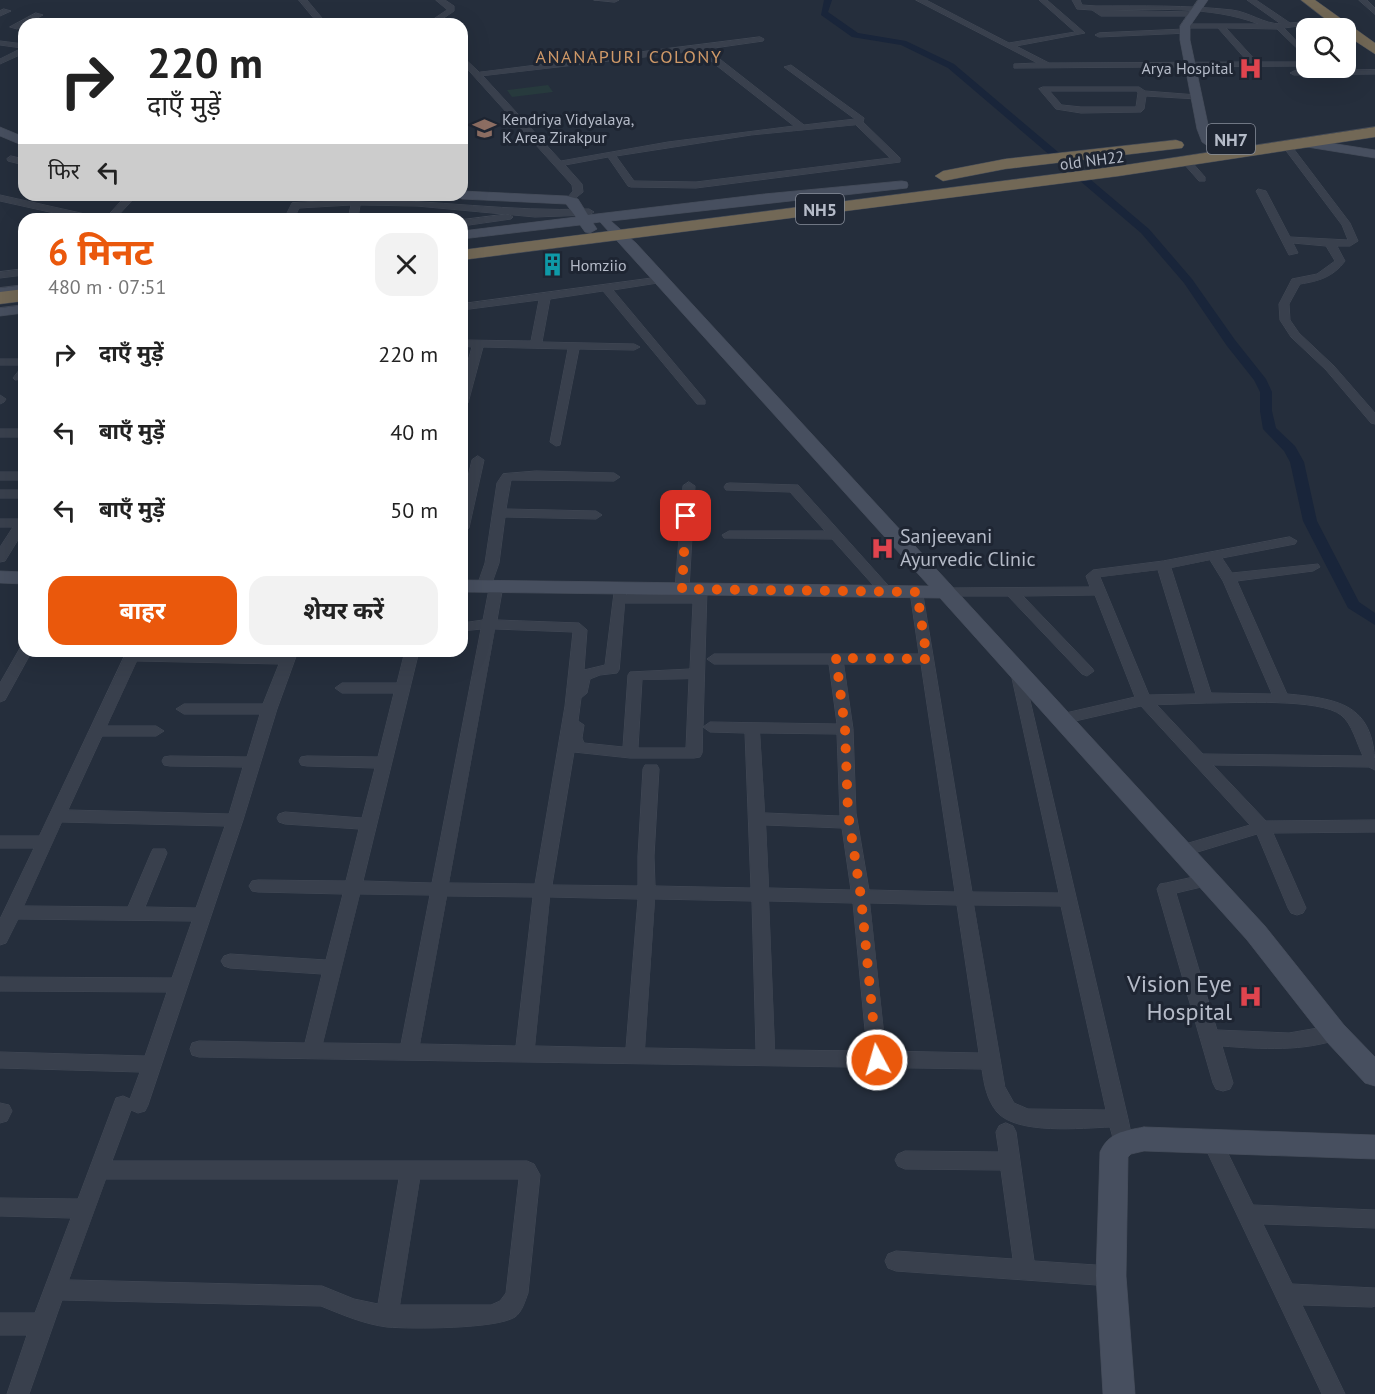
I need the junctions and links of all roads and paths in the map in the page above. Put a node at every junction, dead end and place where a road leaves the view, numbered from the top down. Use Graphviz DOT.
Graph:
graph roads {
  1 [pos="303,0"];
  2 [pos="440,0"];
  3 [pos="598,0"];
  4 [pos="615,0"];
  5 [pos="920,0"];
  6 [pos="1043,0"];
  7 [pos="1076,0"];
  8 [pos="1166,0"];
  9 [pos="1251,0"];
  10 [pos="1295,0"];
  11 [pos="1307,0"];
  12 [pos="1319,0"];
  13 [pos="1325,0"];
  14 [pos="1363,0"];
  15 [pos="1098,8"];
  16 [pos="1196,9"];
  17 [pos="1375,12"];
  18 [pos="39,15"];
  19 [pos="32,18"];
  20 [pos="318,18"];
  21 [pos="439,18"];
  22 [pos="1319,18"];
  23 [pos="1109,21"];
  24 [pos="18,24"];
  25 [pos="1289,26"];
  26 [pos="1296,26"];
  27 [pos="1118,27"];
  28 [pos="1221,27"];
  29 [pos="1252,27"];
  30 [pos="1277,27"];
  31 [pos="18,28"];
  32 [pos="1185,29"];
  33 [pos="1126,34"];
  34 [pos="1099,35"];
  35 [pos="1375,38"];
  36 [pos="760,39"];
  37 [pos="0,43"];
  38 [pos="18,45"];
  39 [pos="1011,45"];
  40 [pos="1296,45"];
  41 [pos="1356,46"];
  42 [pos="700,48"];
  43 [pos="1375,50"];
  44 [pos="18,54"];
  45 [pos="1,61"];
  46 [pos="1375,62"];
  47 [pos="1356,63"];
  48 [pos="468,64"];
  49 [pos="1255,64"];
  50 [pos="1296,64"];
  51 [pos="1017,66"];
  52 [pos="1048,66"];
  53 [pos="788,67"];
  54 [pos="1192,70"];
  55 [pos="1375,72"];
  56 [pos="478,74"];
  57 [pos="1142,93"];
  58 [pos="1197,97"];
  59 [pos="1097,99"];
  60 [pos="1375,119"];
  61 [pos="858,122"];
  62 [pos="1329,123"];
  63 [pos="0,124"];
  64 [pos="1375,124"];
  65 [pos="801,127"];
  66 [pos="18,130"];
  67 [pos="0,131"];
  68 [pos="1375,132"];
  69 [pos="18,139"];
  70 [pos="1295,141"];
  71 [pos="1208,142"];
  72 [pos="610,154"];
  73 [pos="1375,154"];
  74 [pos="11,159"];
  75 [pos="18,161"];
  76 [pos="1186,162"];
  77 [pos="1095,163"];
  78 [pos="559,164"];
  79 [pos="1014,173"];
  80 [pos="1202,179"];
  81 [pos="898,187"];
  82 [pos="468,189"];
  83 [pos="1261,191"];
  84 [pos="468,195"];
  85 [pos="573,197"];
  86 [pos="0,198"];
  87 [pos="126,201"];
  88 [pos="356,202"];
  89 [pos="67,213"];
  90 [pos="116,213"];
  91 [pos="292,213"];
  92 [pos="354,213"];
  93 [pos="544,213"];
  94 [pos="586,221"];
  95 [pos="468,222"];
  96 [pos="613,229"];
  97 [pos="468,234"];
  98 [pos="468,240"];
  99 [pos="1287,240"];
  100 [pos="1330,243"];
  101 [pos="468,253"];
  102 [pos="1293,253"];
  103 [pos="18,273"];
  104 [pos="0,275"];
  105 [pos="660,280"];
  106 [pos="606,288"];
  107 [pos="18,290"];
  108 [pos="0,292"];
  109 [pos="18,296"];
  110 [pos="0,298"];
  111 [pos="545,298"];
  112 [pos="18,302"];
  113 [pos="0,304"];
  114 [pos="468,306"];
  115 [pos="18,310"];
  116 [pos="0,312"];
  117 [pos="468,343"];
  118 [pos="478,343"];
  119 [pos="536,345"];
  120 [pos="574,346"];
  121 [pos="634,347"];
  122 [pos="18,362"];
  123 [pos="0,363"];
  124 [pos="468,380"];
  125 [pos="701,402"];
  126 [pos="1375,420"];
  127 [pos="0,433"];
  128 [pos="18,433"];
  129 [pos="556,442"];
  130 [pos="478,460"];
  131 [pos="0,476"];
  132 [pos="18,476"];
  133 [pos="614,477"];
  134 [pos="688,486"];
  135 [pos="730,488"];
  136 [pos="0,494"];
  137 [pos="18,495"];
  138 [pos="468,502"];
  139 [pos="500,513"];
  140 [pos="596,515"];
  141 [pos="18,522"];
  142 [pos="0,523"];
  143 [pos="18,529"];
  144 [pos="729,535"];
  145 [pos="837,535"];
  146 [pos="1290,541"];
  147 [pos="2,552"];
  148 [pos="1214,556"];
  149 [pos="1163,565"];
  150 [pos="1313,567"];
  151 [pos="0,577"];
  152 [pos="18,578"];
  153 [pos="1228,578"];
  154 [pos="468,586"];
  155 [pos="490,586"];
  156 [pos="1099,591"];
  157 [pos="887,592"];
  158 [pos="917,592"];
  159 [pos="948,592"];
  160 [pos="1013,593"];
  161 [pos="695,594"];
  162 [pos="620,596"];
  163 [pos="489,624"];
  164 [pos="468,626"];
  165 [pos="22,657"];
  166 [pos="130,657"];
  167 [pos="289,657"];
  168 [pos="410,657"];
  169 [pos="714,658"];
  170 [pos="836,658"];
  171 [pos="927,659"];
  172 [pos="1017,669"];
  173 [pos="612,670"];
  174 [pos="1087,671"];
  175 [pos="695,674"];
  176 [pos="635,675"];
  177 [pos="342,688"];
  178 [pos="402,688"];
  179 [pos="0,697"];
  180 [pos="1205,699"];
  181 [pos="1282,699"];
  182 [pos="1144,700"];
  183 [pos="184,709"];
  184 [pos="269,709"];
  185 [pos="1062,718"];
  186 [pos="710,727"];
  187 [pos="752,728"];
  188 [pos="845,729"];
  189 [pos="96,731"];
  190 [pos="156,731"];
  191 [pos="630,753"];
  192 [pos="1200,759"];
  193 [pos="170,761"];
  194 [pos="307,761"];
  195 [pos="252,762"];
  196 [pos="383,763"];
  197 [pos="1374,764"];
  198 [pos="651,769"];
  199 [pos="57,816"];
  200 [pos="285,818"];
  201 [pos="758,819"];
  202 [pos="235,820"];
  203 [pos="849,822"];
  204 [pos="368,824"];
  205 [pos="1262,826"];
  206 [pos="1375,826"];
  207 [pos="0,842"];
  208 [pos="45,842"];
  209 [pos="1181,851"];
  210 [pos="159,854"];
  211 [pos="1208,880"];
  212 [pos="258,886"];
  213 [pos="352,887"];
  214 [pos="440,889"];
  215 [pos="542,891"];
  216 [pos="647,892"];
  217 [pos="759,895"];
  218 [pos="861,897"];
  219 [pos="965,898"];
  220 [pos="1068,900"];
  221 [pos="1297,908"];
  222 [pos="12,912"];
  223 [pos="134,914"];
  224 [pos="203,915"];
  225 [pos="0,938"];
  226 [pos="230,961"];
  227 [pos="332,967"];
  228 [pos="0,984"];
  229 [pos="179,985"];
  230 [pos="1335,1032"];
  231 [pos="1210,1037"];
  232 [pos="199,1049"];
  233 [pos="312,1051"];
  234 [pos="409,1052"];
  235 [pos="525,1054"];
  236 [pos="636,1056"];
  237 [pos="766,1058"];
  238 [pos="0,1060"];
  239 [pos="877,1060"];
  240 [pos="990,1061"];
  241 [pos="151,1064"];
  242 [pos="1375,1075"];
  243 [pos="1223,1083"];
  244 [pos="1006,1131"];
  245 [pos="1120,1131"];
  246 [pos="1213,1143"];
  247 [pos="1375,1147"];
  248 [pos="905,1160"];
  249 [pos="1010,1161"];
  250 [pos="98,1170"];
  251 [pos="411,1172"];
  252 [pos="0,1206"];
  253 [pos="84,1209"];
  254 [pos="1246,1214"];
  255 [pos="1375,1219"];
  256 [pos="897,1261"];
  257 [pos="1025,1269"];
  258 [pos="1111,1276"];
  259 [pos="54,1290"];
  260 [pos="1287,1294"];
  261 [pos="1372,1297"];
  262 [pos="387,1316"];
  263 [pos="0,1324"];
  264 [pos="42,1324"];
  265 [pos="18,1394"];
  266 [pos="1119,1394"];
  267 [pos="1334,1394"];
  1 -- 20 [label="street"];
  2 -- 21 [label="street"];
  3 -- 4 [label="street"];
  5 -- 39 [label="street"];
  6 -- 39 [label="street"];
  7 -- 15 [label="street"];
  8 -- 15 [label="street"];
  9 -- 25 [label="street"];
  10 -- 22 [label="highway"];
  11 -- 43 [label="highway"];
  12 -- 35 [label="highway"];
  13 -- 35 [label="highway"];
  14 -- 17 [label="street"];
  15 -- 16 [label="street"];
  15 -- 23 [label="street"];
  16 -- 29 [label="street"];
  16 -- 30 [label="street"];
  16 -- 32 [label="street"];
  18 -- 19 [label="street"];
  24 -- 31 [label="street"];
  25 -- 26 [label="street"];
  25 -- 30 [label="street"];
  27 -- 33 [label="street"];
  28 -- 29 [label="street"];
  28 -- 32 [label="street"];
  28 -- 49 [label="street"];
  29 -- 30 [label="street"];
  30 -- 40 [label="street"];
  32 -- 33 [label="street"];
  32 -- 54 [label="street"];
  33 -- 34 [label="street"];
  36 -- 42 [label="street"];
  37 -- 38 [label="street"];
  39 -- 52 [label="street"];
  41 -- 46 [label="highway"];
  42 -- 56 [label="street"];
  42 -- 65 [label="street"];
  44 -- 45 [label="street"];
  46 -- 47 [label="street"];
  48 -- 56 [label="street"];
  49 -- 50 [label="street"];
  49 -- 54 [label="street"];
  51 -- 52 [label="street"];
  52 -- 54 [label="street"];
  53 -- 61 [label="street"];
  54 -- 55 [label="street"];
  54 -- 58 [label="street"];
  56 -- 78 [label="street"];
  57 -- 58 [label="street"];
  57 -- 59 [label="street"];
  57 -- 59 [label="street"];
  58 -- 71 [label="street"];
  59 -- 59 [label="street"];
  60 -- 70 [label="highway"];
  61 -- 65 [label="street"];
  61 -- 72 [label="street"];
  62 -- 71 [label="highway, NH7"];
  63 -- 66 [label="street"];
  64 -- 77 [label="highway, NH5"];
  65 -- 72 [label="street"];
  67 -- 69 [label="street"];
  68 -- 70 [label="highway, NH5"];
  70 -- 73 [label="street"];
  70 -- 76 [label="highway, NH5"];
  70 -- 77 [label="highway, old NH22"];
  70 -- 100 [label="street"];
  71 -- 77 [label="highway, NH7"];
  72 -- 78 [label="street"];
  74 -- 75 [label="street"];
  76 -- 77 [label="highway, NH5"];
  76 -- 80 [label="street"];
  77 -- 79 [label="highway, NH5"];
  77 -- 79 [label="highway, NH7"];
  78 -- 85 [label="street"];
  79 -- 81 [label="highway, NH5"];
  79 -- 96 [label="highway, NH5"];
  81 -- 94 [label="street"];
  81 -- 96 [label="highway, NH5"];
  82 -- 85 [label="street"];
  83 -- 99 [label="street"];
  84 -- 94 [label="street"];
  85 -- 94 [label="street"];
  86 -- 89 [label="street"];
  87 -- 90 [label="street"];
  88 -- 91 [label="street"];
  88 -- 92 [label="street"];
  88 -- 93 [label="street"];
  93 -- 94 [label="street"];
  93 -- 95 [label="street"];
  94 -- 96 [label="highway, NH5"];
  94 -- 97 [label="street"];
  94 -- 98 [label="highway, NH5"];
  94 -- 101 [label="highway, NH5"];
  96 -- 105 [label="street"];
  99 -- 100 [label="street"];
  99 -- 102 [label="street"];
  100 -- 126 [label="street"];
  103 -- 104 [label="street"];
  105 -- 106 [label="street"];
  105 -- 159 [label="street"];
  106 -- 111 [label="street"];
  106 -- 125 [label="street"];
  107 -- 108 [label="street"];
  109 -- 110 [label="highway"];
  111 -- 114 [label="street"];
  111 -- 119 [label="street"];
  112 -- 113 [label="highway"];
  115 -- 116 [label="street"];
  117 -- 118 [label="street"];
  118 -- 119 [label="street"];
  118 -- 124 [label="street"];
  119 -- 120 [label="street"];
  120 -- 121 [label="street"];
  120 -- 129 [label="street"];
  122 -- 123 [label="street"];
  127 -- 128 [label="street"];
  130 -- 138 [label="street"];
  131 -- 132 [label="street"];
  133 -- 139 [label="street"];
  134 -- 161 [label="street"];
  135 -- 145 [label="street"];
  136 -- 137 [label="street"];
  139 -- 140 [label="street"];
  139 -- 155 [label="street"];
  141 -- 142 [label="street"];
  143 -- 147 [label="street"];
  144 -- 145 [label="street"];
  145 -- 157 [label="street"];
  146 -- 148 [label="street"];
  148 -- 149 [label="street"];
  148 -- 153 [label="street"];
  149 -- 156 [label="street"];
  149 -- 180 [label="street"];
  150 -- 153 [label="street"];
  151 -- 152 [label="street"];
  153 -- 181 [label="street"];
  154 -- 155 [label="street"];
  155 -- 162 [label="street"];
  155 -- 163 [label="street"];
  156 -- 160 [label="street"];
  156 -- 182 [label="street"];
  157 -- 158 [label="street"];
  157 -- 161 [label="street"];
  158 -- 159 [label="street"];
  158 -- 171 [label="street"];
  159 -- 160 [label="street"];
  159 -- 172 [label="street"];
  160 -- 174 [label="street"];
  161 -- 162 [label="street"];
  161 -- 175 [label="street"];
  162 -- 173 [label="street"];
  163 -- 164 [label="street"];
  163 -- 214 [label="street"];
  163 -- 215 [label="street"];
  165 -- 179 [label="street"];
  166 -- 189 [label="street"];
  167 -- 184 [label="street"];
  168 -- 178 [label="street"];
  169 -- 170 [label="street"];
  170 -- 171 [label="street"];
  170 -- 188 [label="street"];
  171 -- 219 [label="street"];
  172 -- 185 [label="street"];
  172 -- 220 [label="street"];
  173 -- 176 [label="street"];
  173 -- 191 [label="street"];
  175 -- 176 [label="street"];
  175 -- 191 [label="street"];
  176 -- 191 [label="street"];
  177 -- 178 [label="street"];
  178 -- 196 [label="street"];
  180 -- 181 [label="street"];
  180 -- 182 [label="street"];
  181 -- 197 [label="street"];
  182 -- 185 [label="street"];
  182 -- 192 [label="street"];
  183 -- 184 [label="street"];
  184 -- 195 [label="street"];
  185 -- 209 [label="street"];
  186 -- 187 [label="street"];
  187 -- 188 [label="street"];
  187 -- 201 [label="street"];
  188 -- 203 [label="street"];
  189 -- 190 [label="street"];
  189 -- 199 [label="street"];
  192 -- 197 [label="street"];
  192 -- 205 [label="street"];
  193 -- 195 [label="street"];
  194 -- 196 [label="street"];
  195 -- 202 [label="street"];
  196 -- 204 [label="street"];
  198 -- 216 [label="street"];
  199 -- 202 [label="street"];
  199 -- 208 [label="street"];
  200 -- 204 [label="street"];
  201 -- 203 [label="street"];
  201 -- 217 [label="street"];
  202 -- 224 [label="street"];
  203 -- 218 [label="street"];
  204 -- 213 [label="street"];
  205 -- 206 [label="street"];
  205 -- 209 [label="street"];
  205 -- 221 [label="street"];
  207 -- 208 [label="street"];
  208 -- 222 [label="street"];
  209 -- 211 [label="street"];
  210 -- 223 [label="street"];
  211 -- 230 [label="street"];
  211 -- 231 [label="street"];
  212 -- 213 [label="street"];
  213 -- 214 [label="street"];
  213 -- 227 [label="street"];
  214 -- 215 [label="street"];
  214 -- 234 [label="street"];
  215 -- 216 [label="street"];
  215 -- 235 [label="street"];
  216 -- 217 [label="street"];
  216 -- 236 [label="street"];
  217 -- 218 [label="street"];
  217 -- 237 [label="street"];
  218 -- 219 [label="street"];
  218 -- 239 [label="street"];
  219 -- 220 [label="street"];
  219 -- 240 [label="street"];
  220 -- 245 [label="street"];
  222 -- 223 [label="street"];
  222 -- 225 [label="street"];
  223 -- 224 [label="street"];
  224 -- 229 [label="street"];
  226 -- 227 [label="street"];
  227 -- 233 [label="street"];
  228 -- 229 [label="street"];
  229 -- 241 [label="street"];
  230 -- 231 [label="street"];
  230 -- 242 [label="street"];
  231 -- 243 [label="street"];
  232 -- 233 [label="street"];
  233 -- 234 [label="street"];
  234 -- 235 [label="street"];
  235 -- 236 [label="street"];
  236 -- 237 [label="street"];
  237 -- 239 [label="street"];
  238 -- 241 [label="street"];
  239 -- 240 [label="street"];
  240 -- 245 [label="street"];
  241 -- 250 [label="street"];
  244 -- 249 [label="street"];
  245 -- 246 [label="street"];
  245 -- 258 [label="street"];
  246 -- 247 [label="street"];
  246 -- 254 [label="street"];
  248 -- 249 [label="street"];
  249 -- 257 [label="street"];
  250 -- 251 [label="street"];
  250 -- 253 [label="street"];
  251 -- 262 [label="street"];
  251 -- 262 [label="street"];
  252 -- 253 [label="street"];
  253 -- 259 [label="street"];
  254 -- 255 [label="street"];
  254 -- 260 [label="street"];
  256 -- 257 [label="street"];
  257 -- 258 [label="street"];
  258 -- 266 [label="street"];
  259 -- 262 [label="street"];
  259 -- 264 [label="street"];
  260 -- 261 [label="street"];
  260 -- 267 [label="street"];
  263 -- 264 [label="street"];
  264 -- 265 [label="street"];
}
